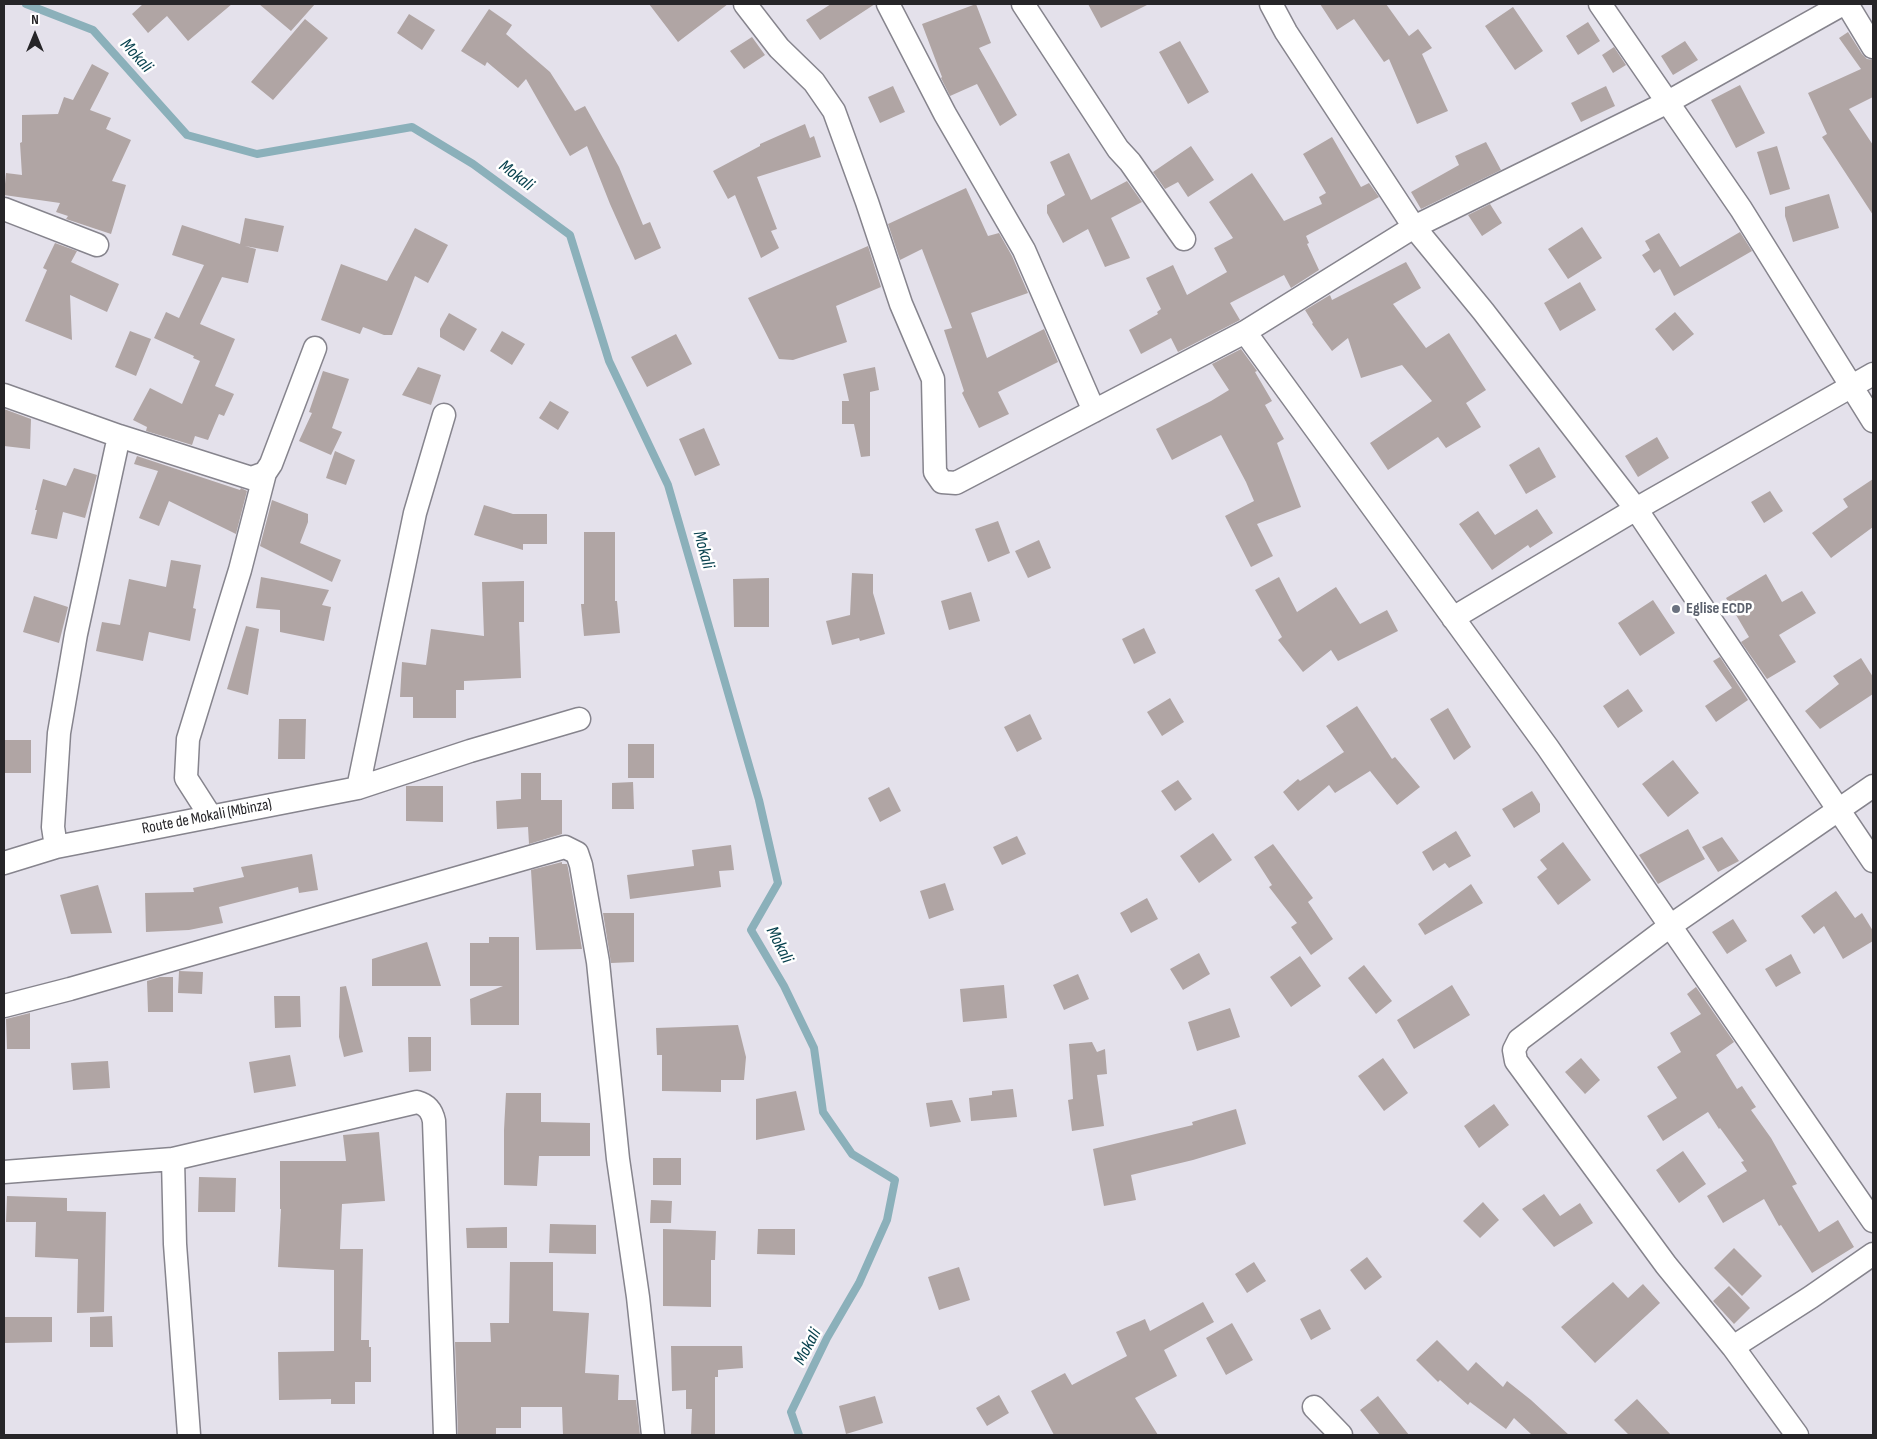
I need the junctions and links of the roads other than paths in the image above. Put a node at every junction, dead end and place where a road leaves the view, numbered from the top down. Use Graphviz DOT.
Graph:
graph roads {
  1 [pos="745,4"];
  2 [pos="888,4"];
  3 [pos="1023,4"];
  4 [pos="1271,4"];
  5 [pos="1600,4"];
  6 [pos="1843,4"];
  7 [pos="1847,4"];
  8 [pos="1873,46"];
  9 [pos="1668,102"];
  10 [pos="4,209"];
  11 [pos="1414,227"];
  12 [pos="1184,239"];
  13 [pos="96,245"];
  14 [pos="1245,332"];
  15 [pos="315,348"];
  16 [pos="1873,374"];
  17 [pos="1851,386"];
  18 [pos="4,395"];
  19 [pos="1094,411"];
  20 [pos="444,414"];
  21 [pos="1873,422"];
  22 [pos="119,436"];
  23 [pos="265,473"];
  24 [pos="1636,509"];
  25 [pos="1453,618"];
  26 [pos="579,719"];
  27 [pos="1873,786"];
  28 [pos="358,788"];
  29 [pos="1840,810"];
  30 [pos="211,817"];
  31 [pos="56,847"];
  32 [pos="1873,860"];
  33 [pos="4,863"];
  34 [pos="1670,926"];
  35 [pos="4,1006"];
  36 [pos="172,1159"];
  37 [pos="4,1172"];
  38 [pos="1873,1221"];
  39 [pos="1873,1254"];
  40 [pos="1733,1347"];
  41 [pos="1314,1406"];
  42 [pos="189,1435"];
  43 [pos="445,1435"];
  44 [pos="653,1435"];
  45 [pos="1341,1435"];
  46 [pos="1797,1435"];
  1 -- 19 [label="street"];
  2 -- 19 [label="street"];
  3 -- 12 [label="street"];
  4 -- 11 [label="street"];
  5 -- 9 [label="street"];
  6 -- 9 [label="street"];
  7 -- 8 [label="street"];
  9 -- 11 [label="street"];
  9 -- 17 [label="street"];
  10 -- 13 [label="street"];
  11 -- 14 [label="street"];
  11 -- 24 [label="street"];
  14 -- 19 [label="street"];
  14 -- 25 [label="street"];
  15 -- 23 [label="street"];
  16 -- 17 [label="street"];
  17 -- 21 [label="street"];
  17 -- 24 [label="street"];
  18 -- 22 [label="street"];
  20 -- 28 [label="street"];
  22 -- 23 [label="street"];
  22 -- 31 [label="street"];
  23 -- 30 [label="street"];
  24 -- 25 [label="street"];
  24 -- 29 [label="street"];
  25 -- 34 [label="street"];
  26 -- 28 [label="street, Route de Mokali (Mbinza)"];
  27 -- 29 [label="street"];
  28 -- 30 [label="street, Route de Mokali (Mbinza)"];
  29 -- 32 [label="street"];
  29 -- 34 [label="street"];
  30 -- 31 [label="street, Route de Mokali (Mbinza)"];
  31 -- 33 [label="street, Route de Mokali (Mbinza)"];
  34 -- 38 [label="street"];
  34 -- 40 [label="street"];
  35 -- 44 [label="street"];
  36 -- 37 [label="street"];
  36 -- 42 [label="street"];
  36 -- 43 [label="street"];
  39 -- 40 [label="street"];
  40 -- 46 [label="street"];
  41 -- 45 [label="street"];
}
